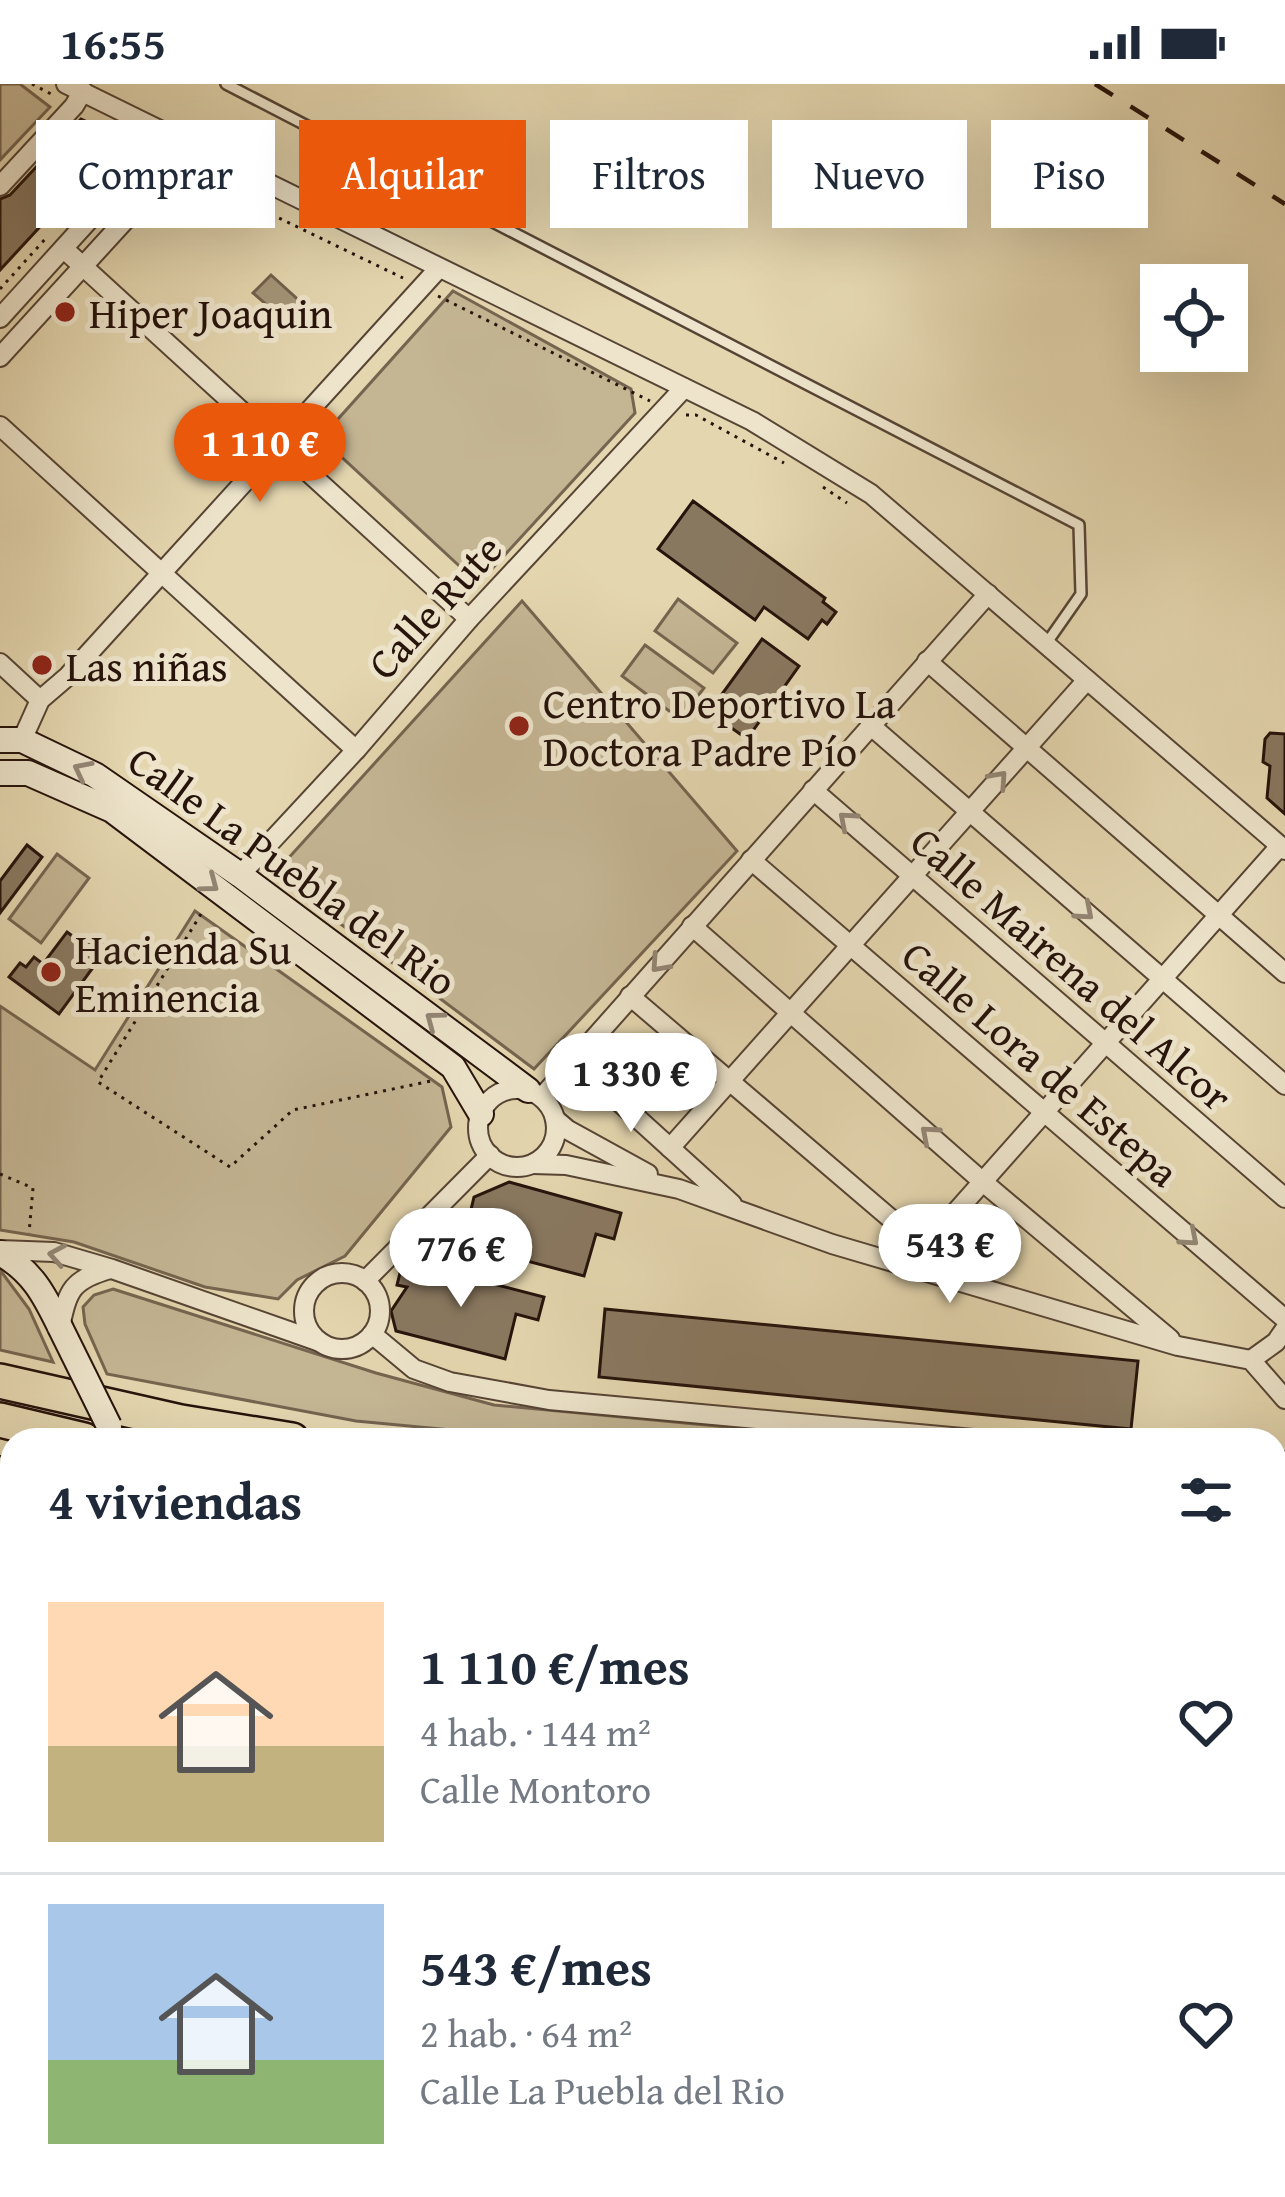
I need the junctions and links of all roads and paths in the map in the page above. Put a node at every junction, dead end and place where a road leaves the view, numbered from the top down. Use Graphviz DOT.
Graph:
graph roads {
  1 [pos="32,84"];
  2 [pos="40,84"];
  3 [pos="226,84"];
  4 [pos="75,96"];
  5 [pos="133,120"];
  6 [pos="0,186"];
  7 [pos="275,187"];
  8 [pos="275,215"];
  9 [pos="67,228"];
  10 [pos="118,228"];
  11 [pos="53,243"];
  12 [pos="84,266"];
  13 [pos="440,268"];
  14 [pos="422,287"];
  15 [pos="0,289"];
  16 [pos="0,297"];
  17 [pos="0,318"];
  18 [pos="0,357"];
  19 [pos="684,388"];
  20 [pos="664,408"];
  21 [pos="0,426"];
  22 [pos="279,443"];
  23 [pos="791,467"];
  24 [pos="820,485"];
  25 [pos="847,503"];
  26 [pos="161,573"];
  27 [pos="988,594"];
  28 [pos="469,619"];
  29 [pos="1046,644"];
  30 [pos="927,661"];
  31 [pos="0,663"];
  32 [pos="1087,680"];
  33 [pos="40,700"];
  34 [pos="870,725"];
  35 [pos="11,740"];
  36 [pos="1027,748"];
  37 [pos="356,750"];
  38 [pos="0,773"];
  39 [pos="813,790"];
  40 [pos="970,812"];
  41 [pos="1282,848"];
  42 [pos="751,860"];
  43 [pos="240,875"];
  44 [pos="912,877"];
  45 [pos="200,914"];
  46 [pos="1218,915"];
  47 [pos="692,926"];
  48 [pos="850,946"];
  49 [pos="1285,973"];
  50 [pos="1162,979"];
  51 [pos="630,996"];
  52 [pos="791,1012"];
  53 [pos="1104,1045"];
  54 [pos="573,1060"];
  55 [pos="431,1082"];
  56 [pos="729,1082"];
  57 [pos="1285,1085"];
  58 [pos="535,1094"];
  59 [pos="1044,1113"];
  60 [pos="481,1114"];
  61 [pos="556,1119"];
  62 [pos="670,1148"];
  63 [pos="490,1155"];
  64 [pos="533,1164"];
  65 [pos="0,1174"];
  66 [pos="983,1181"];
  67 [pos="679,1190"];
  68 [pos="1285,1198"];
  69 [pos="740,1211"];
  70 [pos="29,1234"];
  71 [pos="925,1248"];
  72 [pos="0,1252"];
  73 [pos="908,1266"];
  74 [pos="112,1268"];
  75 [pos="365,1281"];
  76 [pos="307,1298"];
  77 [pos="253,1319"];
  78 [pos="1285,1319"];
  79 [pos="60,1327"];
  80 [pos="1143,1328"];
  81 [pos="1285,1330"];
  82 [pos="372,1334"];
  83 [pos="320,1342"];
  84 [pos="1251,1360"];
  85 [pos="0,1382"];
  86 [pos="1285,1399"];
  87 [pos="0,1420"];
  88 [pos="34,1428"];
  89 [pos="110,1428"];
  90 [pos="218,1428"];
  91 [pos="854,1428"];
  1 -- 4 [label="path"];
  2 -- 4 [label="path"];
  3 -- 29 [label="lane"];
  4 -- 5 [label="street"];
  4 -- 6 [label="street"];
  7 -- 13 [label="street"];
  8 -- 14 [label="path"];
  9 -- 11 [label="street"];
  10 -- 12 [label="street"];
  11 -- 12 [label="street"];
  11 -- 15 [label="path"];
  11 -- 16 [label="path"];
  11 -- 17 [label="street"];
  12 -- 18 [label="street"];
  12 -- 22 [label="street"];
  13 -- 14 [label="street"];
  13 -- 19 [label="street"];
  14 -- 20 [label="path"];
  14 -- 22 [label="street"];
  19 -- 20 [label="street, Calle Rute"];
  19 -- 27 [label="street"];
  20 -- 23 [label="path"];
  20 -- 28 [label="street, Calle Rute"];
  21 -- 26 [label="street"];
  22 -- 26 [label="street"];
  22 -- 28 [label="street"];
  24 -- 25 [label="path"];
  26 -- 33 [label="street"];
  26 -- 37 [label="street"];
  27 -- 29 [label="street"];
  27 -- 30 [label="street"];
  28 -- 37 [label="street, Calle Rute"];
  29 -- 32 [label="street"];
  30 -- 34 [label="street"];
  30 -- 36 [label="street"];
  31 -- 33 [label="street"];
  32 -- 36 [label="street"];
  32 -- 41 [label="street"];
  33 -- 35 [label="street"];
  34 -- 39 [label="street"];
  34 -- 40 [label="street"];
  43 -- 35 [label="street, Calle La Puebla del Rio, one-way"];
  40 -- 36 [label="street, one-way"];
  36 -- 46 [label="street"];
  37 -- 43 [label="street, Calle Rute"];
  38 -- 60 [label="street, Calle La Puebla del Rio, one-way"];
  39 -- 42 [label="street"];
  44 -- 39 [label="street, Calle Mairena del Alcor, one-way"];
  40 -- 44 [label="street"];
  40 -- 50 [label="street, one-way"];
  41 -- 46 [label="street"];
  42 -- 47 [label="street"];
  42 -- 48 [label="street, Calle Lora de Estepa"];
  58 -- 43 [label="street, Calle La Puebla del Rio, one-way"];
  44 -- 48 [label="street"];
  44 -- 53 [label="street, Calle Mairena del Alcor"];
  45 -- 55 [label="path"];
  46 -- 49 [label="street"];
  46 -- 50 [label="street"];
  47 -- 51 [label="street, one-way"];
  47 -- 52 [label="street"];
  48 -- 52 [label="street"];
  48 -- 59 [label="street, Calle Lora de Estepa"];
  50 -- 53 [label="street"];
  50 -- 57 [label="street"];
  51 -- 54 [label="street"];
  51 -- 56 [label="street"];
  52 -- 56 [label="street"];
  66 -- 52 [label="street, one-way"];
  53 -- 59 [label="street"];
  53 -- 68 [label="street, Calle Mairena del Alcor"];
  54 -- 58 [label="street"];
  54 -- 62 [label="street"];
  56 -- 62 [label="street"];
  56 -- 71 [label="street"];
  58 -- 60 [label="street"];
  58 -- 61 [label="street"];
  59 -- 66 [label="street"];
  59 -- 78 [label="street, Calle Lora de Estepa, one-way"];
  60 -- 63 [label="street"];
  61 -- 64 [label="street"];
  61 -- 67 [label="street"];
  62 -- 69 [label="street"];
  63 -- 64 [label="street"];
  63 -- 75 [label="street"];
  64 -- 67 [label="street"];
  65 -- 70 [label="path"];
  66 -- 71 [label="street"];
  66 -- 80 [label="street"];
  67 -- 69 [label="street"];
  69 -- 73 [label="street"];
  71 -- 73 [label="street"];
  74 -- 72 [label="street, one-way"];
  72 -- 79 [label="street"];
  73 -- 80 [label="street"];
  74 -- 77 [label="street"];
  74 -- 79 [label="street"];
  75 -- 76 [label="street"];
  75 -- 82 [label="street"];
  76 -- 77 [label="street"];
  76 -- 83 [label="street"];
  77 -- 83 [label="street"];
  79 -- 89 [label="street, bridge"];
  80 -- 84 [label="street"];
  81 -- 84 [label="street"];
  82 -- 83 [label="street"];
  82 -- 91 [label="street"];
  84 -- 86 [label="street"];
  85 -- 90 [label="highway"];
  87 -- 88 [label="highway"];
}
